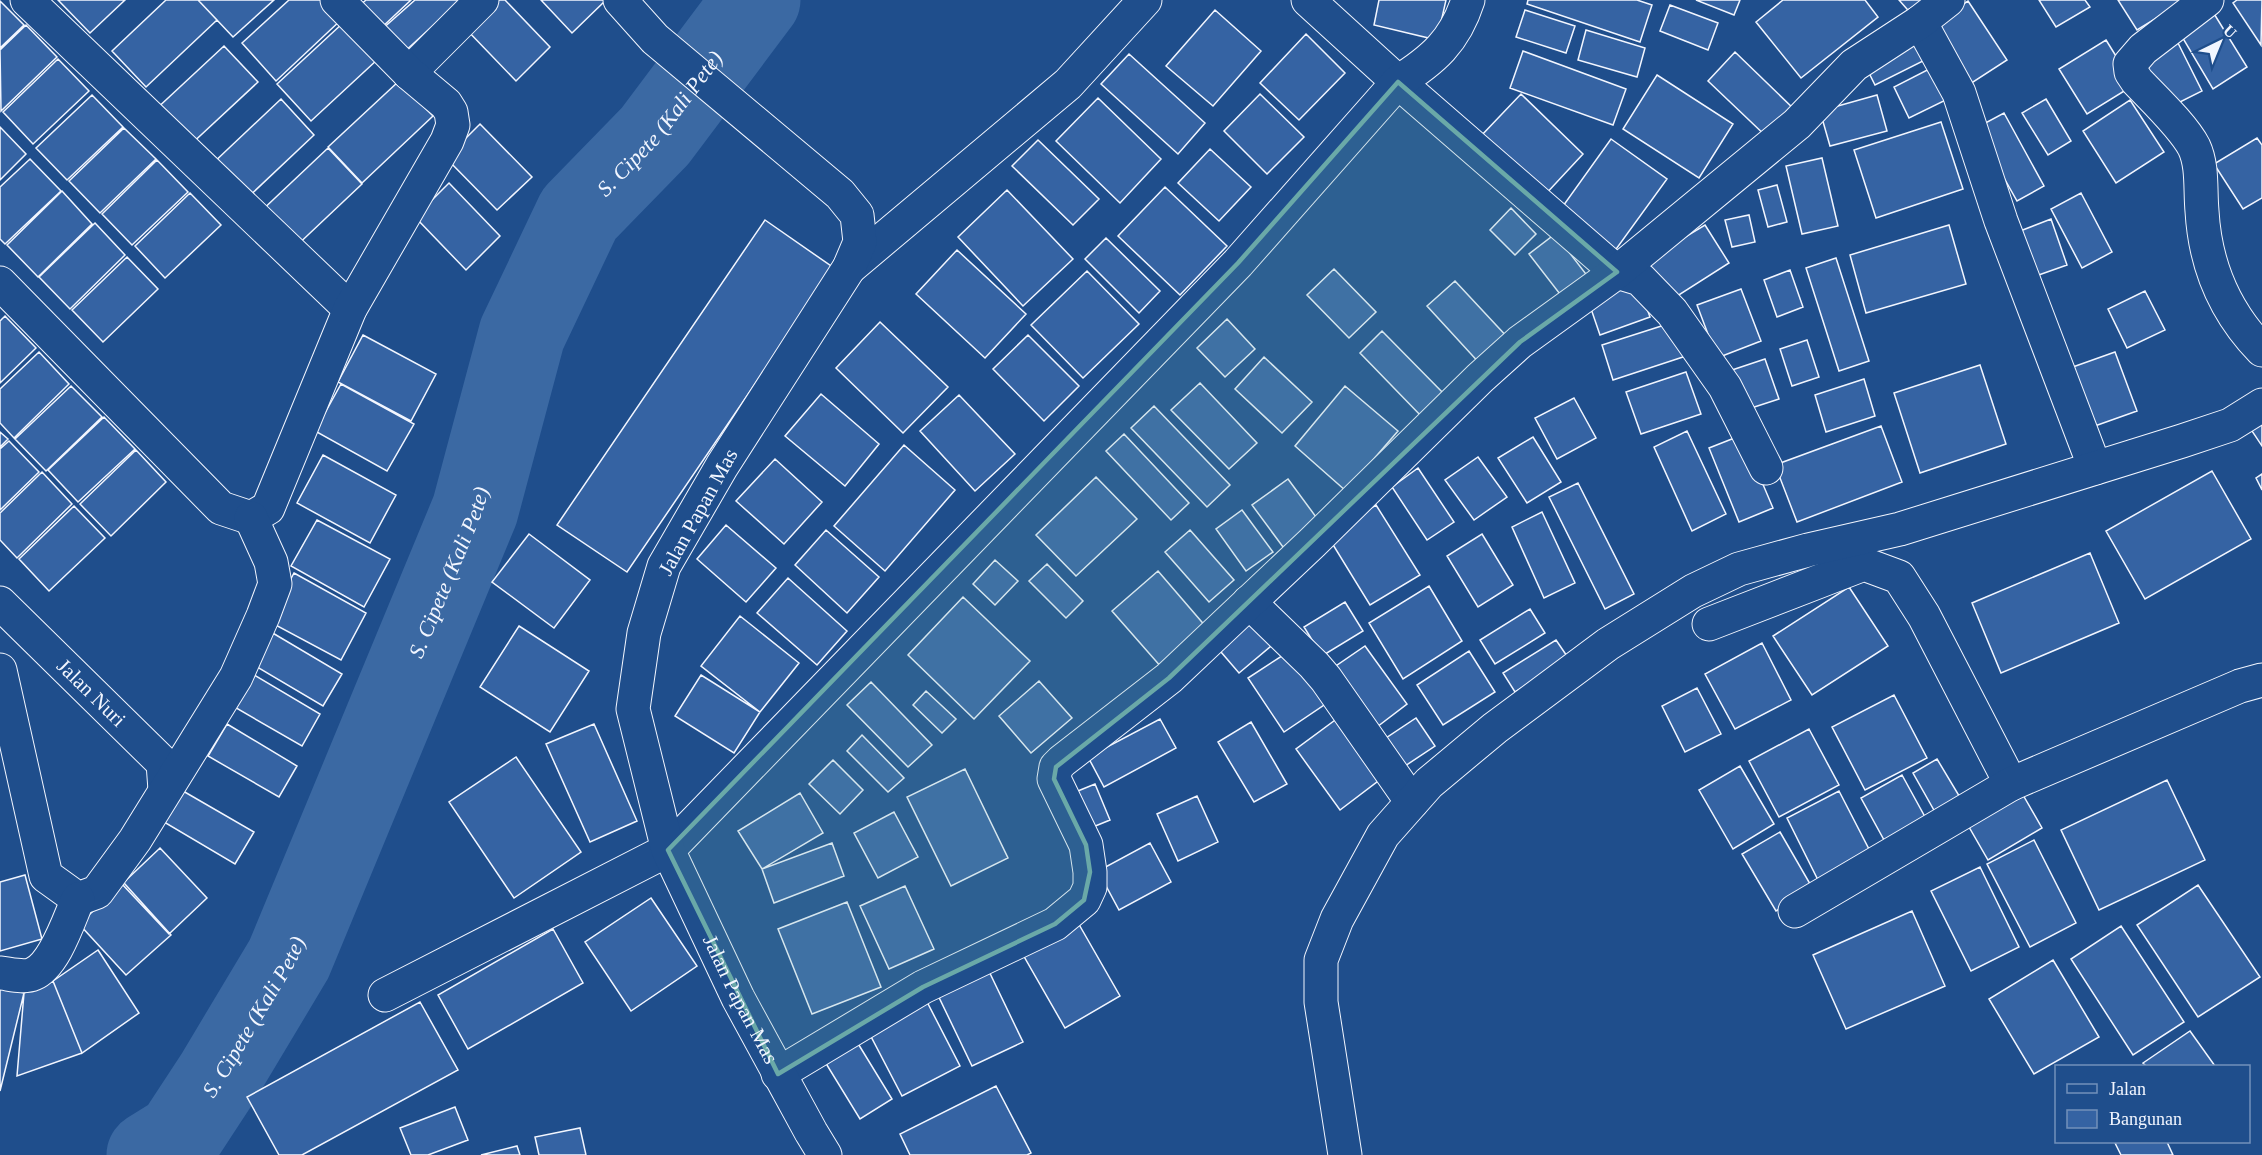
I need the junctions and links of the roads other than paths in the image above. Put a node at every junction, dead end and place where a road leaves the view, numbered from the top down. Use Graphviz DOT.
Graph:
graph roads {
  1 [pos="27,0"];
  2 [pos="338,0"];
  3 [pos="482,0"];
  4 [pos="620,0"];
  5 [pos="1145,0"];
  6 [pos="1308,0"];
  7 [pos="1468,0"];
  8 [pos="1948,0"];
  9 [pos="2207,0"];
  10 [pos="1920,22"];
  11 [pos="409,73"];
  12 [pos="1398,82"];
  13 [pos="849,268"];
  14 [pos="1617,272"];
  15 [pos="0,284"];
  16 [pos="350,309"];
  17 [pos="2262,350"];
  18 [pos="2262,405"];
  19 [pos="1766,468"];
  20 [pos="2095,468"];
  21 [pos="250,518"];
  22 [pos="1249,602"];
  23 [pos="0,603"];
  24 [pos="1709,624"];
  25 [pos="0,670"];
  26 [pos="2262,680"];
  27 [pos="2011,784"];
  28 [pos="165,790"];
  29 [pos="1412,802"];
  30 [pos="668,850"];
  31 [pos="78,899"];
  32 [pos="1795,911"];
  33 [pos="0,973"];
  34 [pos="385,995"];
  35 [pos="778,1074"];
  36 [pos="825,1155"];
  37 [pos="1345,1155"];
  1 -- 16 [label="street"];
  2 -- 11 [label="street"];
  3 -- 11 [label="street"];
  4 -- 13 [label="street, Jalan Papan Mas"];
  5 -- 13 [label="street"];
  6 -- 12 [label="street"];
  7 -- 12 [label="street"];
  8 -- 10 [label="street"];
  9 -- 17 [label="street"];
  10 -- 14 [label="street"];
  10 -- 20 [label="street"];
  11 -- 16 [label="street"];
  12 -- 14 [label="street"];
  12 -- 30 [label="street"];
  13 -- 30 [label="street, Jalan Papan Mas"];
  14 -- 19 [label="street"];
  14 -- 22 [label="street"];
  15 -- 21 [label="street"];
  16 -- 21 [label="street"];
  18 -- 20 [label="street"];
  20 -- 29 [label="street"];
  21 -- 28 [label="street"];
  22 -- 29 [label="street"];
  22 -- 35 [label="street"];
  23 -- 28 [label="street, Jalan Nuri"];
  24 -- 27 [label="street"];
  25 -- 31 [label="street"];
  26 -- 27 [label="street"];
  27 -- 32 [label="street"];
  28 -- 31 [label="street"];
  29 -- 37 [label="street"];
  30 -- 34 [label="street"];
  30 -- 35 [label="street, Jalan Papan Mas"];
  31 -- 33 [label="street"];
  35 -- 36 [label="street, Jalan Papan Mas"];
}
